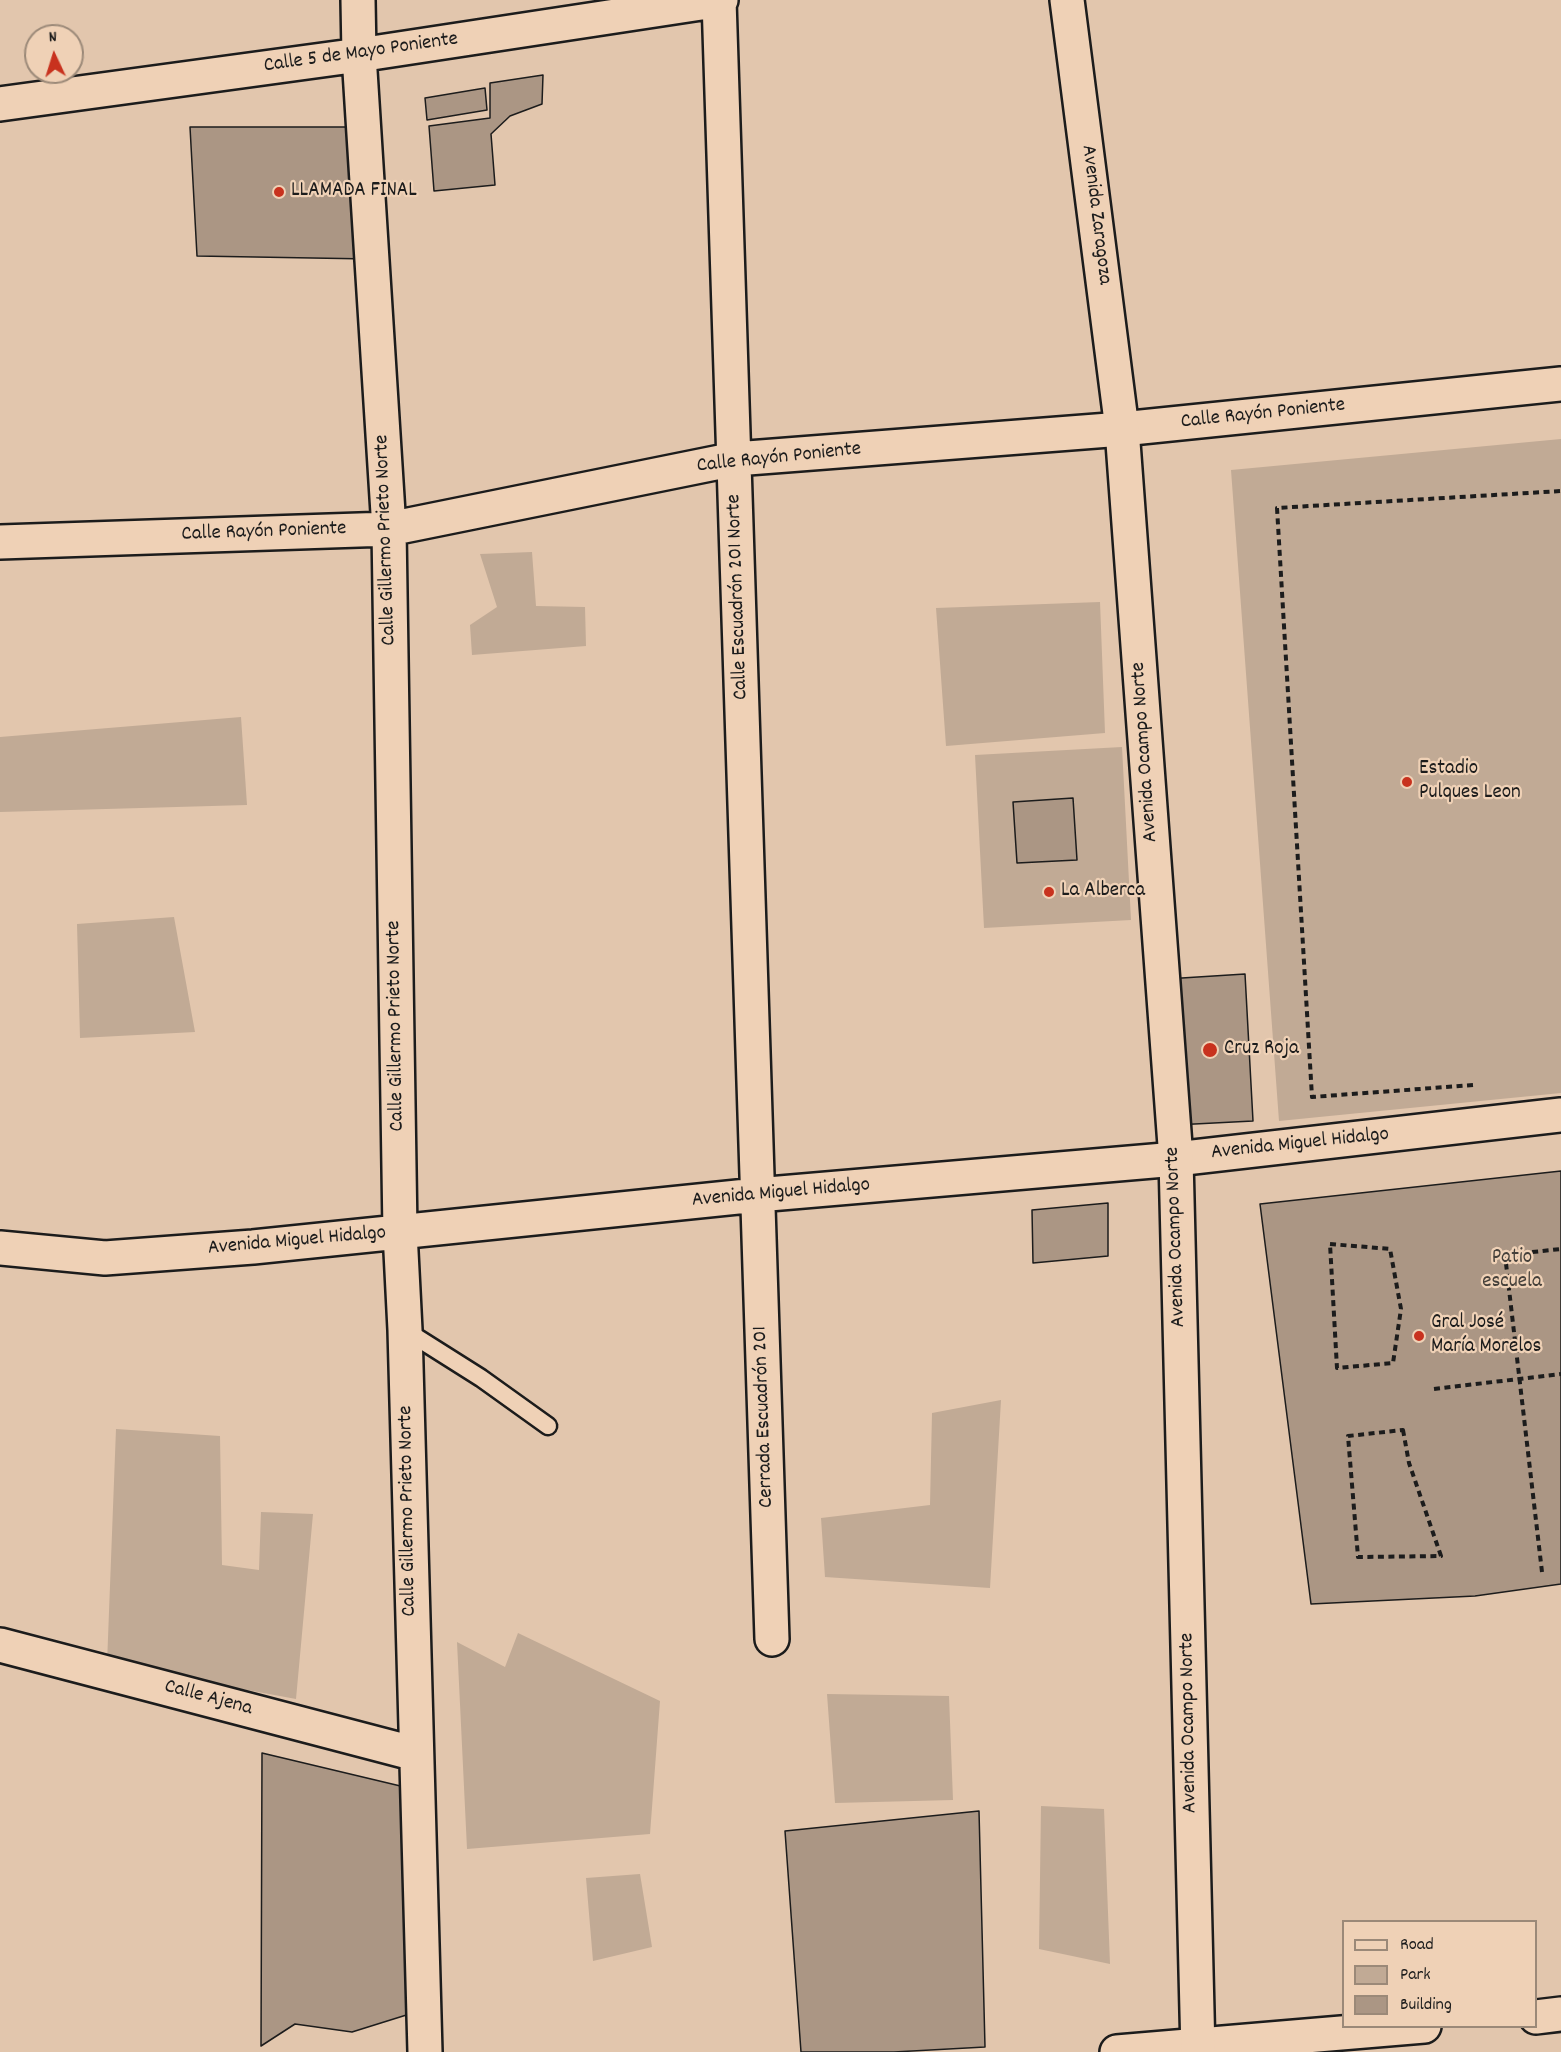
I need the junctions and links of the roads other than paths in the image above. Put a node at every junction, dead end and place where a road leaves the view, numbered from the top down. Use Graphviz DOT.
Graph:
graph roads {
  1 [pos="358,0"];
  2 [pos="719,0"];
  3 [pos="1067,0"];
  4 [pos="359,56"];
  5 [pos="0,104"];
  6 [pos="1561,384"];
  7 [pos="1122,429"];
  8 [pos="735,459"];
  9 [pos="389,530"];
  10 [pos="0,542"];
  11 [pos="1561,1115"];
  12 [pos="1176,1159"];
  13 [pos="757,1195"];
  14 [pos="399,1232"];
  15 [pos="0,1248"];
  16 [pos="405,1330"];
  17 [pos="548,1426"];
  18 [pos="772,1639"];
  19 [pos="0,1644"];
  20 [pos="416,1754"];
  21 [pos="1561,2014"];
  22 [pos="1537,2016"];
  23 [pos="1404,2028"];
  24 [pos="420,2044"];
  25 [pos="1198,2049"];
  26 [pos="1117,2052"];
  1 -- 4 [label="street, Calle Gillermo Prieto Norte"];
  2 -- 4 [label="street, Calle 5 de Mayo Poniente"];
  2 -- 8 [label="street, Calle Escuadrón 201 Norte"];
  3 -- 7 [label="street, Avenida Zaragoza"];
  4 -- 5 [label="street, Calle 5 de Mayo Poniente"];
  4 -- 9 [label="street, Calle Gillermo Prieto Norte"];
  6 -- 7 [label="street, Calle Rayón Poniente"];
  7 -- 8 [label="street, Calle Rayón Poniente"];
  7 -- 12 [label="street, Avenida Ocampo Norte"];
  8 -- 9 [label="street, Calle Rayón Poniente"];
  8 -- 13 [label="street, Calle Escuadrón 201 Norte"];
  9 -- 10 [label="street, Calle Rayón Poniente"];
  9 -- 14 [label="street, Calle Gillermo Prieto Norte"];
  11 -- 12 [label="street, Avenida Miguel Hidalgo"];
  12 -- 13 [label="street, Avenida Miguel Hidalgo"];
  12 -- 25 [label="street, Avenida Ocampo Norte"];
  13 -- 14 [label="street, Avenida Miguel Hidalgo"];
  13 -- 18 [label="street, Cerrada Escuadrón 201"];
  14 -- 15 [label="street, Avenida Miguel Hidalgo"];
  14 -- 16 [label="street, Calle Gillermo Prieto Norte"];
  16 -- 17 [label="lane"];
  16 -- 20 [label="street, Calle Gillermo Prieto Norte"];
  19 -- 20 [label="street, Calle Ajena"];
  20 -- 24 [label="street, Calle Gillermo Prieto Norte"];
  21 -- 22 [label="street"];
  23 -- 25 [label="street"];
  25 -- 26 [label="street"];
}
